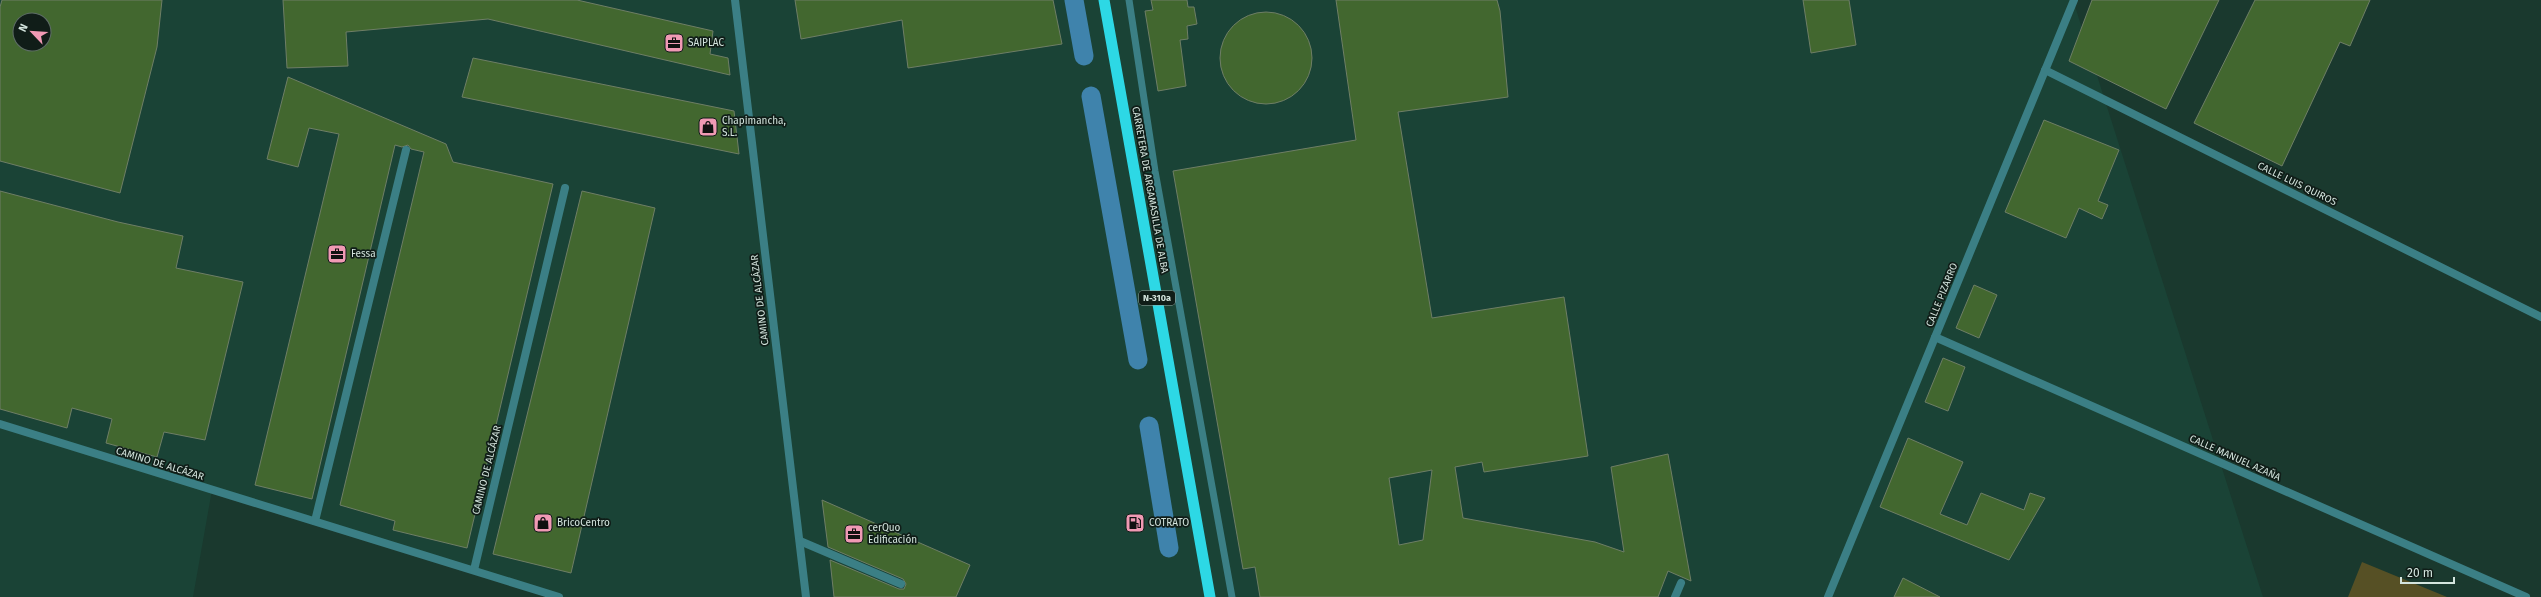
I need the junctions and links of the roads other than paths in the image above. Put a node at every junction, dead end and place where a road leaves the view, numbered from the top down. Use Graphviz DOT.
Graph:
graph roads {
  1 [pos="735,0"];
  2 [pos="1104,0"];
  3 [pos="1129,0"];
  4 [pos="2074,0"];
  5 [pos="2045,70"];
  6 [pos="406,150"];
  7 [pos="565,188"];
  8 [pos="2541,317"];
  9 [pos="1935,337"];
  10 [pos="0,424"];
  11 [pos="315,521"];
  12 [pos="800,541"];
  13 [pos="474,570"];
  14 [pos="1681,583"];
  15 [pos="901,584"];
  16 [pos="558,597"];
  17 [pos="806,597"];
  18 [pos="1210,597"];
  19 [pos="1232,597"];
  20 [pos="1675,597"];
  21 [pos="1828,597"];
  22 [pos="2526,597"];
  1 -- 12 [label="street, CAMINO DE ALCÁZAR"];
  2 -- 18 [label="highway, CARRETERA DE ARGAMASILLA DE ALBA / N-310a"];
  3 -- 19 [label="lane, CARRETERA DE ARGAMASILLA DE ALBA"];
  4 -- 5 [label="street, CALLE PIZARRO"];
  5 -- 8 [label="street, CALLE LUIS QUIROS"];
  5 -- 9 [label="street, CALLE PIZARRO"];
  6 -- 11 [label="street"];
  7 -- 13 [label="street, CAMINO DE ALCÁZAR"];
  9 -- 21 [label="street, CALLE PIZARRO"];
  9 -- 22 [label="street, CALLE MANUEL AZAÑA"];
  10 -- 11 [label="street, CAMINO DE ALCÁZAR"];
  11 -- 13 [label="street, CAMINO DE ALCÁZAR"];
  12 -- 15 [label="street"];
  12 -- 17 [label="street, CAMINO DE ALCÁZAR"];
  13 -- 16 [label="street, CAMINO DE ALCÁZAR"];
  14 -- 20 [label="street"];
}
